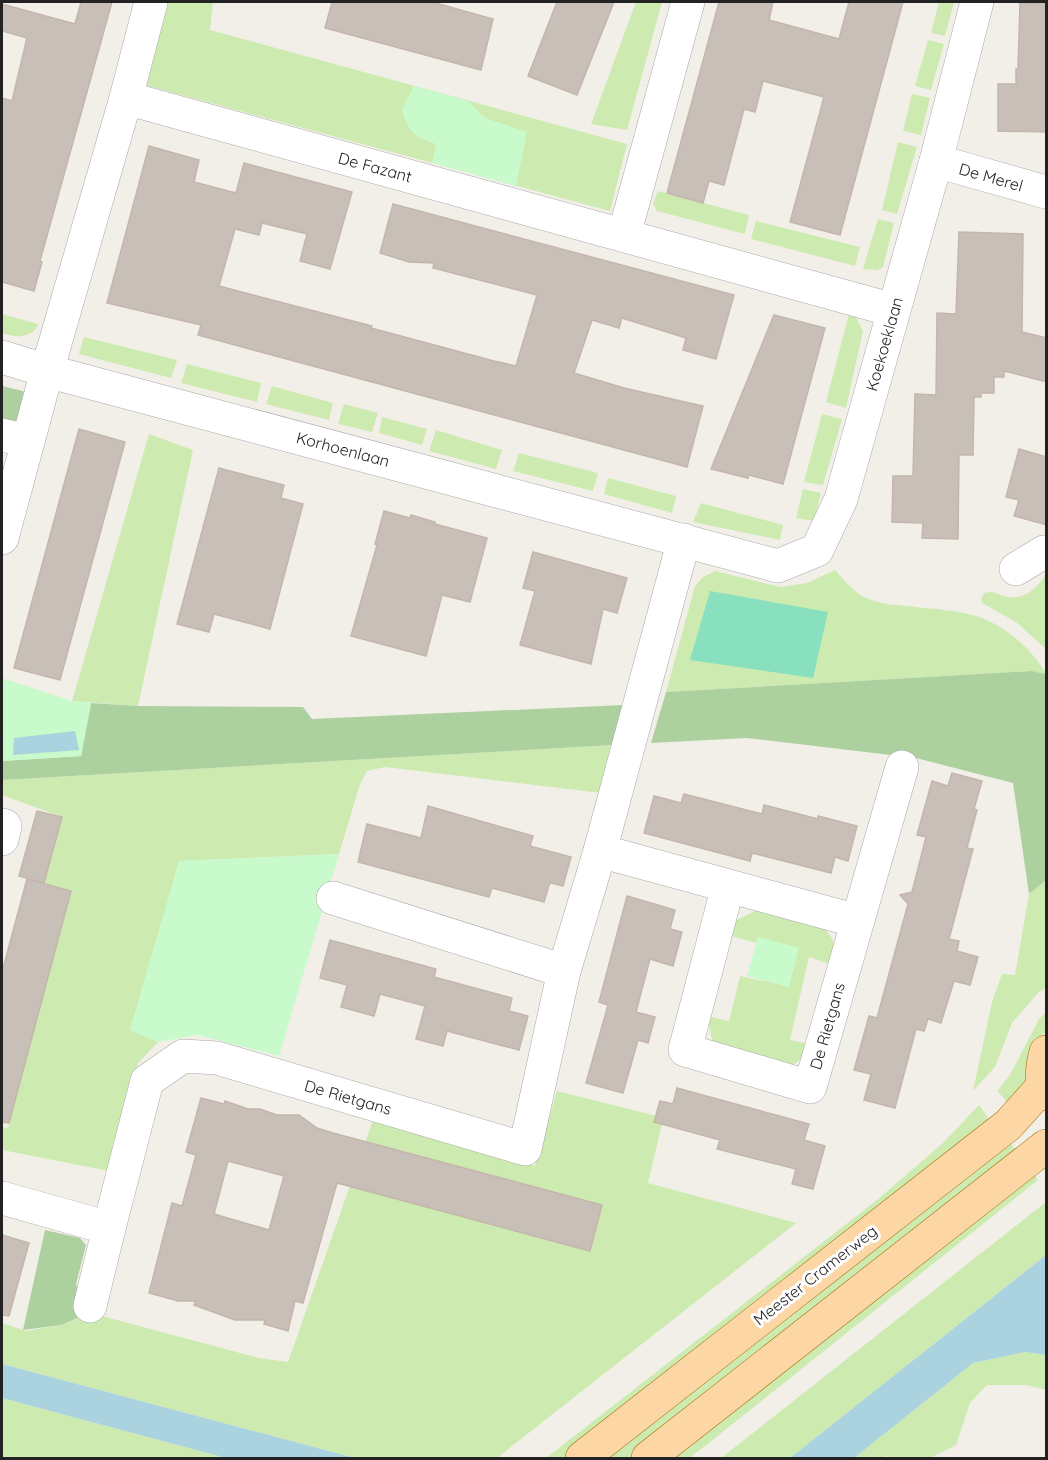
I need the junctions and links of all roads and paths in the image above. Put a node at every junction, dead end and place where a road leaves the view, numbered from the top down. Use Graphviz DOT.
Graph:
graph roads {
  1 [pos="151,2"];
  2 [pos="688,2"];
  3 [pos="977,2"];
  4 [pos="126,98"];
  5 [pos="936,161"];
  6 [pos="1047,192"];
  7 [pos="624,235"];
  8 [pos="893,309"];
  9 [pos="2,357"];
  10 [pos="47,371"];
  11 [pos="15,438"];
  12 [pos="2,538"];
  13 [pos="684,540"];
  14 [pos="1047,552"];
  15 [pos="1016,569"];
  16 [pos="902,767"];
  17 [pos="2,825"];
  18 [pos="2,839"];
  19 [pos="600,851"];
  20 [pos="728,886"];
  21 [pos="333,898"];
  22 [pos="857,921"];
  23 [pos="564,971"];
  24 [pos="1047,1052"];
  25 [pos="1045,1090"];
  26 [pos="1047,1146"];
  27 [pos="2,1198"];
  28 [pos="109,1228"];
  29 [pos="90,1306"];
  30 [pos="582,1458"];
  31 [pos="648,1458"];
  1 -- 4 [label="street"];
  2 -- 7 [label="street"];
  3 -- 5 [label="street, Koekoeklaan"];
  4 -- 7 [label="street, De Fazant"];
  4 -- 10 [label="street"];
  5 -- 6 [label="street, De Merel"];
  5 -- 8 [label="street, Koekoeklaan"];
  7 -- 8 [label="street, De Fazant"];
  8 -- 13 [label="street, Koekoeklaan"];
  9 -- 10 [label="street, Korhoenlaan"];
  10 -- 11 [label="street"];
  10 -- 13 [label="street, Korhoenlaan"];
  11 -- 12 [label="street"];
  13 -- 19 [label="street, De Rietgans"];
  14 -- 15 [label="street"];
  16 -- 22 [label="street, De Rietgans"];
  17 -- 18 [label="street"];
  19 -- 20 [label="street"];
  19 -- 23 [label="street, De Rietgans"];
  20 -- 22 [label="street"];
  20 -- 22 [label="street, De Rietgans"];
  21 -- 23 [label="street"];
  23 -- 28 [label="street, De Rietgans"];
  24 -- 25 [label="main road"];
  25 -- 30 [label="main road, Meester Cramerweg"];
  26 -- 31 [label="main road"];
  27 -- 28 [label="street"];
  28 -- 29 [label="street, De Rietgans"];
}
